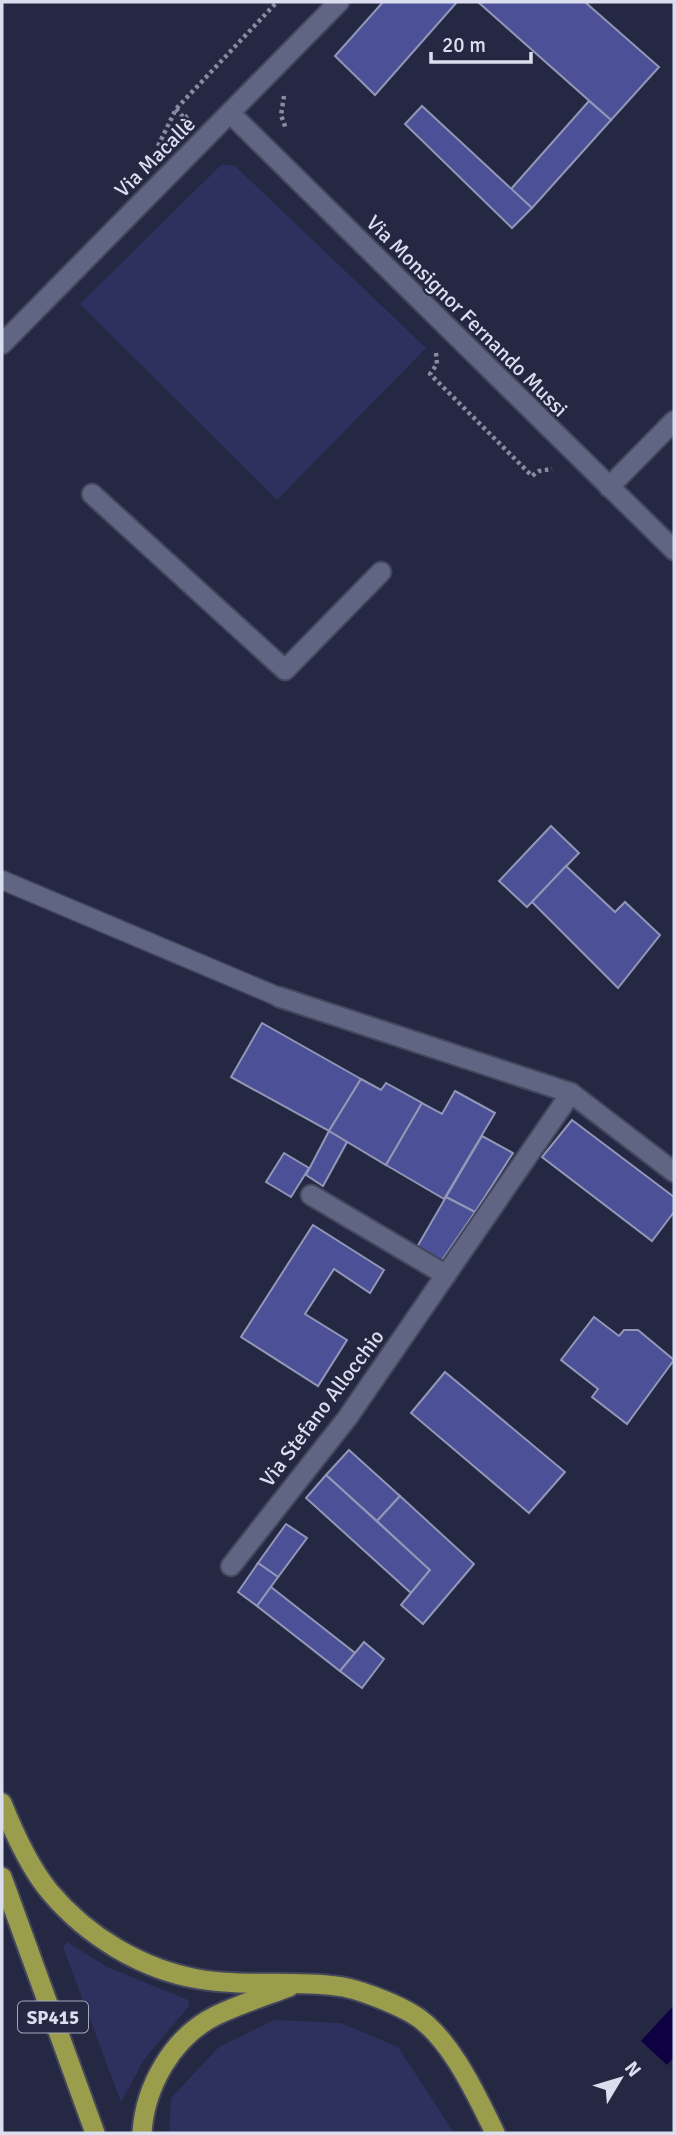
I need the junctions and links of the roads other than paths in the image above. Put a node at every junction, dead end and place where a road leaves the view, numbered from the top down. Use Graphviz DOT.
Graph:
graph roads {
  1 [pos="339,2"];
  2 [pos="230,113"];
  3 [pos="2,344"];
  4 [pos="674,421"];
  5 [pos="609,487"];
  6 [pos="92,494"];
  7 [pos="674,550"];
  8 [pos="381,572"];
  9 [pos="2,880"];
  10 [pos="279,997"];
  11 [pos="571,1093"];
  12 [pos="674,1172"];
  13 [pos="311,1195"];
  14 [pos="446,1275"];
  15 [pos="231,1566"];
  16 [pos="2,1803"];
  17 [pos="2,1877"];
  18 [pos="6,1892"];
  19 [pos="296,1984"];
  20 [pos="95,2133"];
  21 [pos="142,2133"];
  22 [pos="495,2133"];
  1 -- 2 [label="street, Via Macallè"];
  2 -- 3 [label="street, Via Macallè"];
  2 -- 5 [label="street, Via Monsignor Fernando Mussi"];
  4 -- 5 [label="street"];
  5 -- 7 [label="street, Via Monsignor Fernando Mussi"];
  6 -- 8 [label="street"];
  9 -- 10 [label="lane"];
  10 -- 11 [label="street"];
  11 -- 12 [label="street"];
  11 -- 14 [label="street, Via Stefano Allocchio"];
  13 -- 14 [label="street"];
  14 -- 15 [label="street, Via Stefano Allocchio"];
  16 -- 19 [label="highway"];
  17 -- 18 [label="highway, SP415"];
  18 -- 20 [label="highway, SP415"];
  19 -- 21 [label="highway"];
  19 -- 22 [label="highway"];
}
